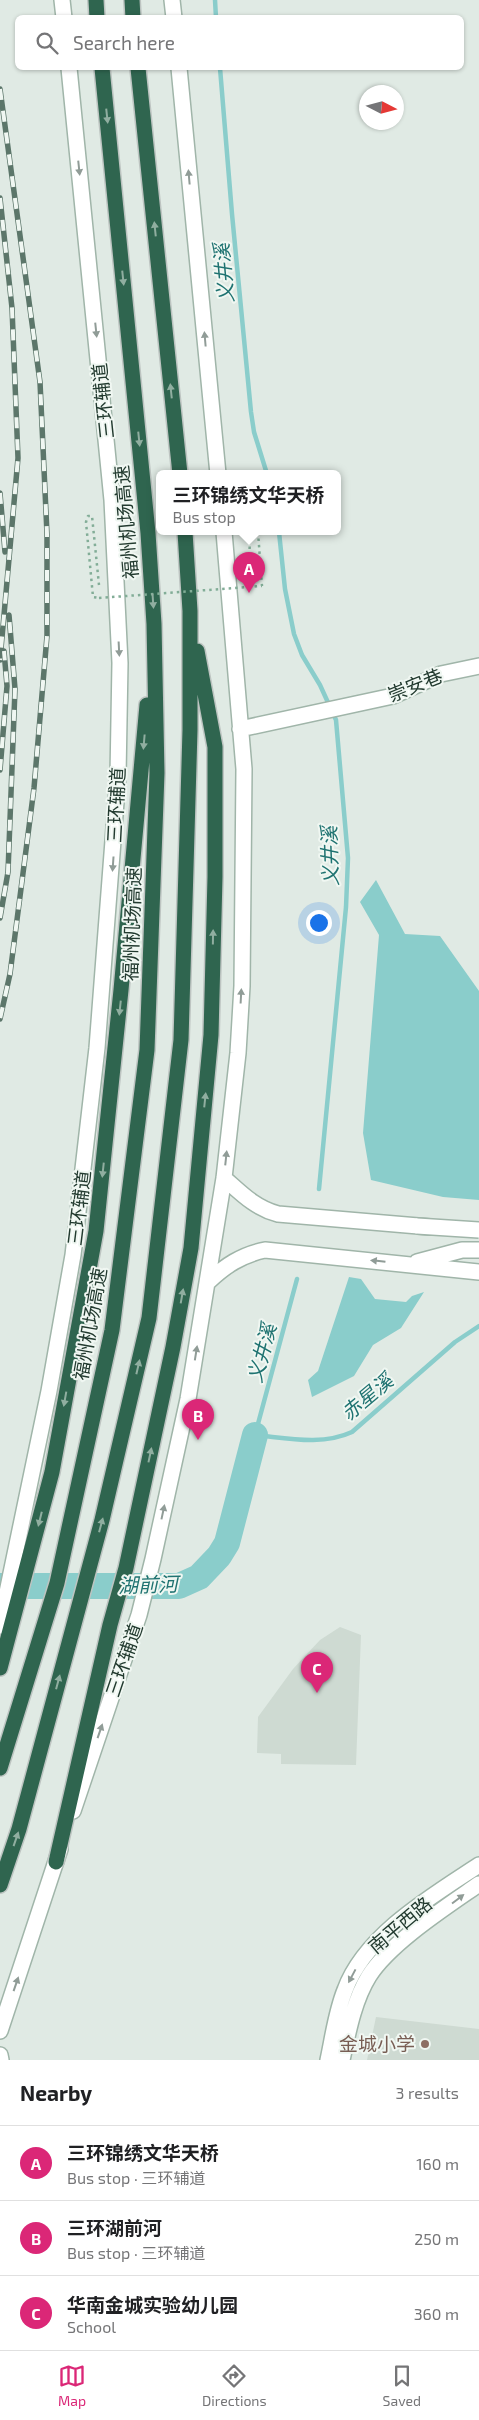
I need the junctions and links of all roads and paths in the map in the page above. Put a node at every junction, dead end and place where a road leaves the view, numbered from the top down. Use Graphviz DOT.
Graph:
graph roads {
  1 [pos="62,0"];
  2 [pos="96,0"];
  3 [pos="132,0"];
  4 [pos="172,0"];
  5 [pos="64,15"];
  6 [pos="97,15"];
  7 [pos="133,15"];
  8 [pos="174,15"];
  9 [pos="69,70"];
  10 [pos="102,70"];
  11 [pos="138,70"];
  12 [pos="179,70"];
  13 [pos="180,470"];
  14 [pos="218,470"];
  15 [pos="185,535"];
  16 [pos="224,535"];
  17 [pos="250,535"];
  18 [pos="258,535"];
  19 [pos="249,575"];
  20 [pos="99,586"];
  21 [pos="190,611"];
  22 [pos="154,624"];
  23 [pos="479,666"];
  24 [pos="240,729"];
  25 [pos="224,1178"];
  26 [pos="479,1231"];
  27 [pos="479,1250"];
  28 [pos="409,1264"];
  29 [pos="479,1272"];
  30 [pos="208,1282"];
  31 [pos="4,1624"];
  32 [pos="0,1668"];
  33 [pos="0,1768"];
  34 [pos="56,1862"];
  35 [pos="479,1864"];
  36 [pos="479,1884"];
  37 [pos="0,1885"];
  38 [pos="0,2031"];
  39 [pos="0,2055"];
  40 [pos="1,2060"];
  41 [pos="328,2060"];
  42 [pos="342,2060"];
  1 -- 5 [label="main road"];
  2 -- 6 [label="highway"];
  3 -- 7 [label="highway"];
  4 -- 8 [label="main road"];
  9 -- 31 [label="main road, 三环辅道, one-way"];
  10 -- 22 [label="highway, 福州机场高速, one-way"];
  13 -- 11 [label="highway, one-way"];
  14 -- 12 [label="main road, one-way"];
  15 -- 21 [label="highway"];
  16 -- 24 [label="main road, 三环辅道"];
  17 -- 19 [label="path"];
  18 -- 20 [label="path, bridge"];
  34 -- 21 [label="highway, one-way"];
  37 -- 21 [label="highway, one-way"];
  22 -- 31 [label="highway, one-way"];
  22 -- 33 [label="highway, 福州机场高速"];
  23 -- 24 [label="main road, 崇安巷"];
  25 -- 24 [label="main road, 三环辅道, one-way"];
  25 -- 26 [label="main road, bridge"];
  25 -- 30 [label="main road, 三环辅道"];
  27 -- 28 [label="main road"];
  28 -- 29 [label="main road"];
  28 -- 30 [label="main road, one-way"];
  34 -- 30 [label="main road, 三环辅道, one-way"];
  31 -- 32 [label="highway"];
  38 -- 34 [label="main road, 三环辅道, one-way"];
  35 -- 41 [label="main road, 南平西路, one-way"];
  42 -- 36 [label="main road, 南平西路, one-way"];
  39 -- 40 [label="main road"];
}
